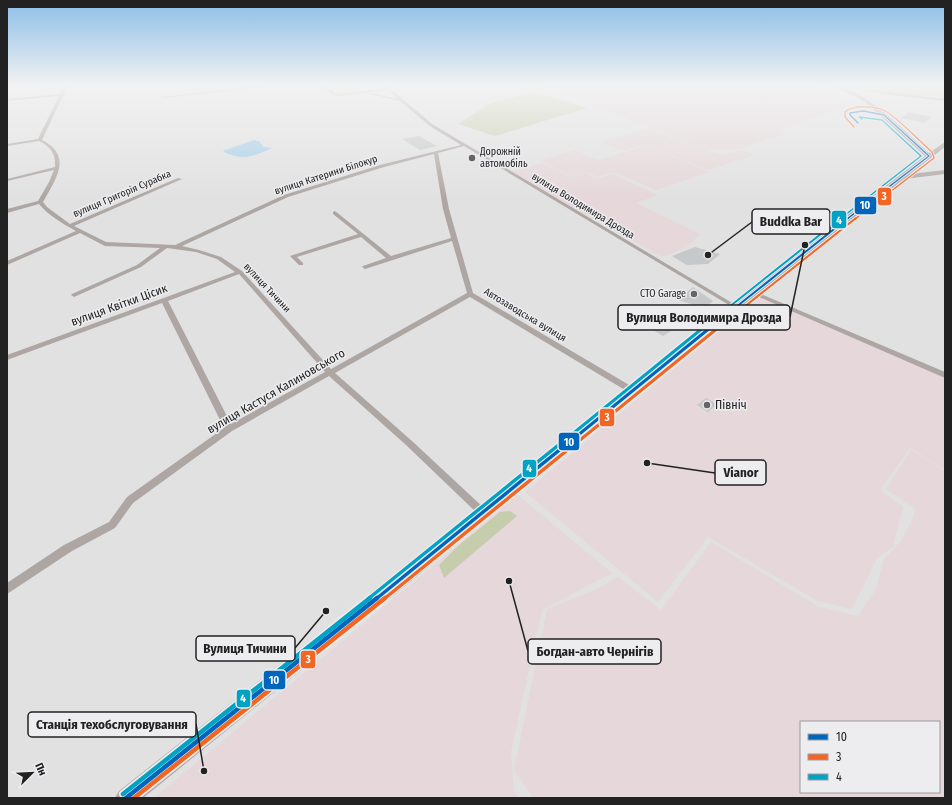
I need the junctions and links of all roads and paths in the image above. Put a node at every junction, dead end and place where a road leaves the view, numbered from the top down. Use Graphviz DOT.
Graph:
graph roads {
  1 [pos="48,124"];
  2 [pos="429,124"];
  3 [pos="893,124"];
  4 [pos="40,140"];
  5 [pos="945,144"];
  6 [pos="7,145"];
  7 [pos="464,145"];
  8 [pos="436,152"];
  9 [pos="929,156"];
  10 [pos="920,164"];
  11 [pos="58,168"];
  12 [pos="945,168"];
  13 [pos="945,172"];
  14 [pos="902,177"];
  15 [pos="180,179"];
  16 [pos="7,180"];
  17 [pos="40,202"];
  18 [pos="7,211"];
  19 [pos="336,214"];
  20 [pos="70,226"];
  21 [pos="81,231"];
  22 [pos="361,235"];
  23 [pos="454,239"];
  24 [pos="165,247"];
  25 [pos="176,247"];
  26 [pos="390,258"];
  27 [pos="7,263"];
  28 [pos="301,264"];
  29 [pos="365,268"];
  30 [pos="240,272"];
  31 [pos="754,293"];
  32 [pos="470,294"];
  33 [pos="74,295"];
  34 [pos="164,300"];
  35 [pos="736,307"];
  36 [pos="7,358"];
  37 [pos="330,373"];
  38 [pos="945,375"];
  39 [pos="633,391"];
  40 [pos="229,429"];
  41 [pos="482,512"];
  42 [pos="7,589"];
  43 [pos="126,798"];
  1 -- 4 [label="street"];
  2 -- 7 [label="street, вулиця Володимира Дрозда"];
  3 -- 9 [label="main road"];
  4 -- 6 [label="street"];
  4 -- 11 [label="street"];
  5 -- 9 [label="main road"];
  7 -- 8 [label="street, вулиця Катерини Білокур"];
  7 -- 35 [label="street, вулиця Володимира Дрозда"];
  8 -- 23 [label="street, Автозаводська вулиця"];
  8 -- 25 [label="street, вулиця Катерини Білокур"];
  9 -- 10 [label="main road"];
  10 -- 12 [label="main road"];
  10 -- 14 [label="main road"];
  11 -- 16 [label="street"];
  11 -- 17 [label="street"];
  13 -- 14 [label="main road"];
  14 -- 31 [label="main road"];
  15 -- 20 [label="street, вулиця Григорія Сурабка"];
  17 -- 18 [label="street"];
  17 -- 20 [label="street, вулиця Тичини"];
  19 -- 22 [label="street"];
  20 -- 21 [label="street, вулиця Тичини"];
  21 -- 24 [label="street, вулиця Тичини"];
  21 -- 27 [label="street"];
  22 -- 26 [label="street"];
  22 -- 28 [label="street"];
  23 -- 26 [label="street"];
  23 -- 32 [label="street, Автозаводська вулиця"];
  24 -- 25 [label="street, вулиця Тичини"];
  24 -- 33 [label="street"];
  25 -- 30 [label="street, вулиця Тичини"];
  26 -- 29 [label="street"];
  30 -- 34 [label="street, вулиця Квітки Цісик"];
  30 -- 37 [label="street, вулиця Тичини"];
  31 -- 35 [label="main road"];
  31 -- 38 [label="street"];
  32 -- 37 [label="street, вулиця Кастуся Калиновського"];
  32 -- 39 [label="street, Автозаводська вулиця"];
  34 -- 36 [label="street, вулиця Квітки Цісик"];
  34 -- 40 [label="street"];
  35 -- 39 [label="main road"];
  37 -- 40 [label="street, вулиця Кастуся Калиновського"];
  37 -- 41 [label="street, вулиця Тичини"];
  39 -- 41 [label="main road"];
  40 -- 42 [label="street, вулиця Кастуся Калиновського"];
  41 -- 43 [label="main road"];
}
